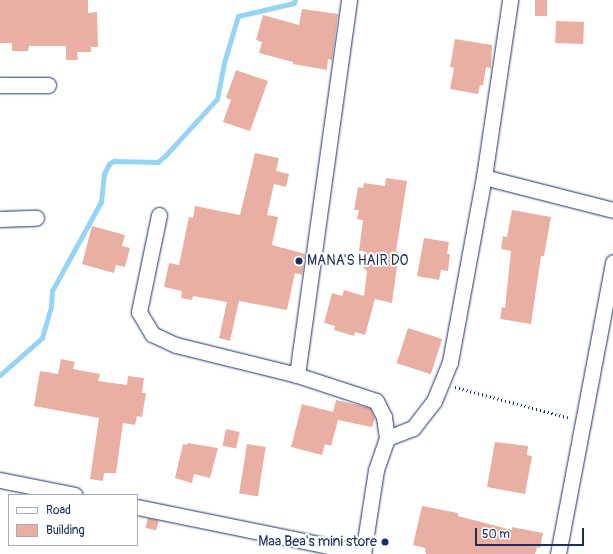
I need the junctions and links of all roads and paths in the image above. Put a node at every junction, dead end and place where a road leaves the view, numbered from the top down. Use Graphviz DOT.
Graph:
graph roads {
  1 [pos="349,0"];
  2 [pos="510,0"];
  3 [pos="0,85"];
  4 [pos="48,85"];
  5 [pos="484,177"];
  6 [pos="613,210"];
  7 [pos="159,215"];
  8 [pos="0,218"];
  9 [pos="36,218"];
  10 [pos="613,262"];
  11 [pos="297,375"];
  12 [pos="441,384"];
  13 [pos="583,422"];
  14 [pos="387,438"];
  15 [pos="0,480"];
  16 [pos="71,494"];
  17 [pos="138,508"];
  18 [pos="363,554"];
  19 [pos="558,554"];
  1 -- 11 [label="street"];
  2 -- 5 [label="street"];
  3 -- 4 [label="street"];
  5 -- 6 [label="street"];
  5 -- 12 [label="street"];
  7 -- 11 [label="street"];
  8 -- 9 [label="street"];
  10 -- 13 [label="street"];
  11 -- 14 [label="street"];
  12 -- 13 [label="path"];
  12 -- 14 [label="street"];
  13 -- 19 [label="street"];
  14 -- 18 [label="street"];
  15 -- 16 [label="street"];
  17 -- 18 [label="street"];
}
